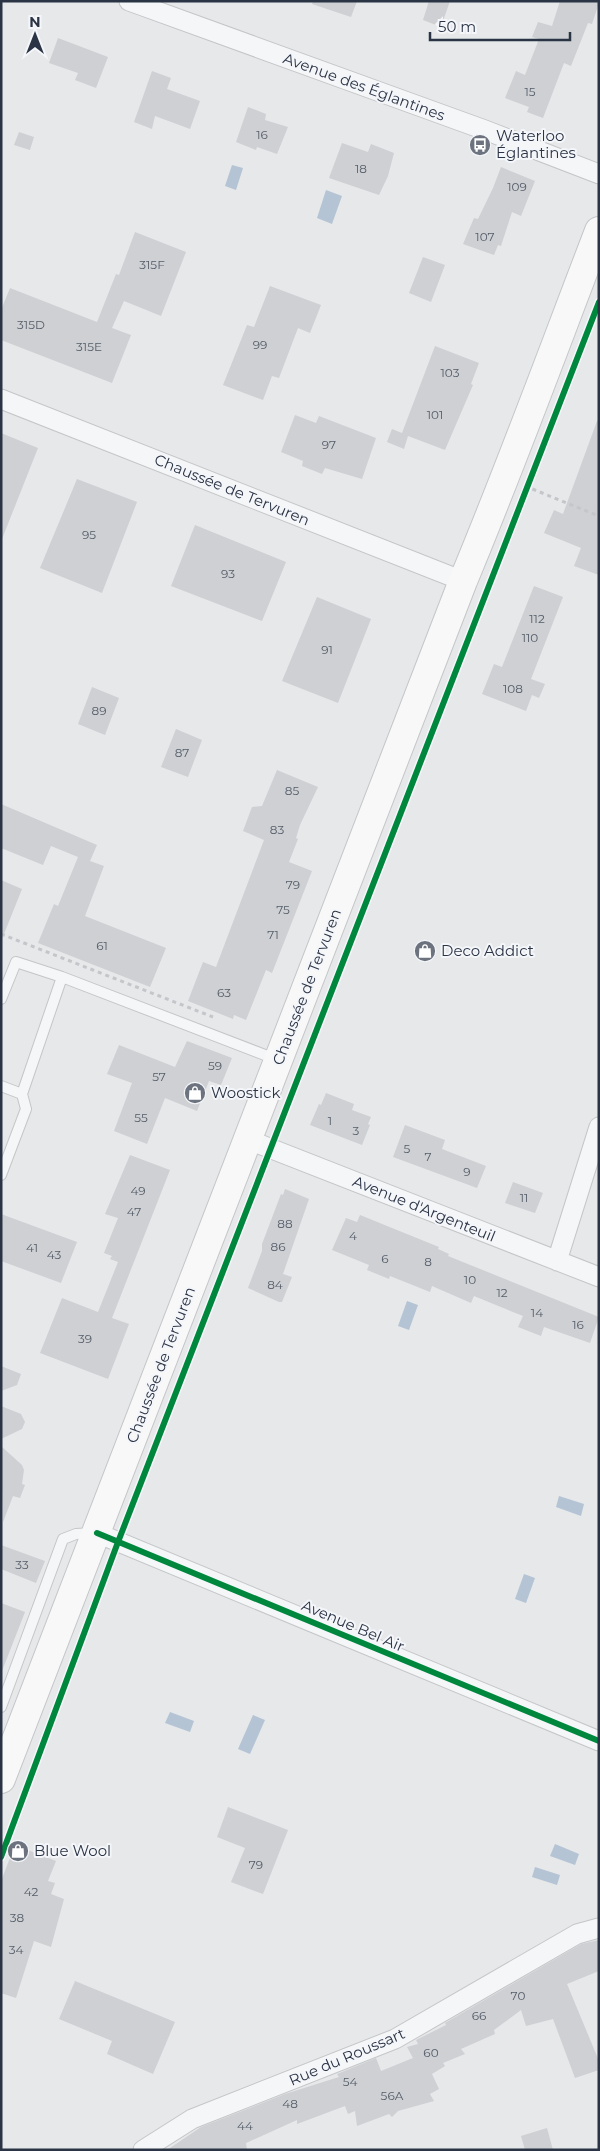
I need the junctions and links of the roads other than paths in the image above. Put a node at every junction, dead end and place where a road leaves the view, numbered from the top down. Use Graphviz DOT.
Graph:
graph roads {
  1 [pos="129,1"];
  2 [pos="599,174"];
  3 [pos="599,231"];
  4 [pos="1,399"];
  5 [pos="463,582"];
  6 [pos="62,977"];
  7 [pos="1,999"];
  8 [pos="279,1061"];
  9 [pos="1,1086"];
  10 [pos="22,1094"];
  11 [pos="599,1128"];
  12 [pos="249,1140"];
  13 [pos="1,1175"];
  14 [pos="557,1261"];
  15 [pos="599,1277"];
  16 [pos="97,1533"];
  17 [pos="1,1707"];
  18 [pos="599,1742"];
  19 [pos="1,1778"];
  20 [pos="599,1928"];
  21 [pos="143,2150"];
  1 -- 2 [label="street, Avenue des Églantines"];
  3 -- 5 [label="main road, Chaussée de Tervuren"];
  4 -- 5 [label="street, Chaussée de Tervuren"];
  5 -- 8 [label="main road, Chaussée de Tervuren"];
  6 -- 7 [label="lane"];
  6 -- 8 [label="lane"];
  6 -- 10 [label="lane"];
  8 -- 12 [label="main road, Chaussée de Tervuren"];
  9 -- 10 [label="lane"];
  10 -- 13 [label="lane"];
  11 -- 14 [label="street"];
  12 -- 14 [label="street, Avenue d'Argenteuil"];
  12 -- 16 [label="main road, Chaussée de Tervuren"];
  14 -- 15 [label="street, Avenue d'Argenteuil"];
  16 -- 17 [label="lane"];
  16 -- 18 [label="street, Avenue Bel Air"];
  16 -- 19 [label="main road, Chaussée de Tervuren"];
  20 -- 21 [label="street, Rue du Roussart"];
}
